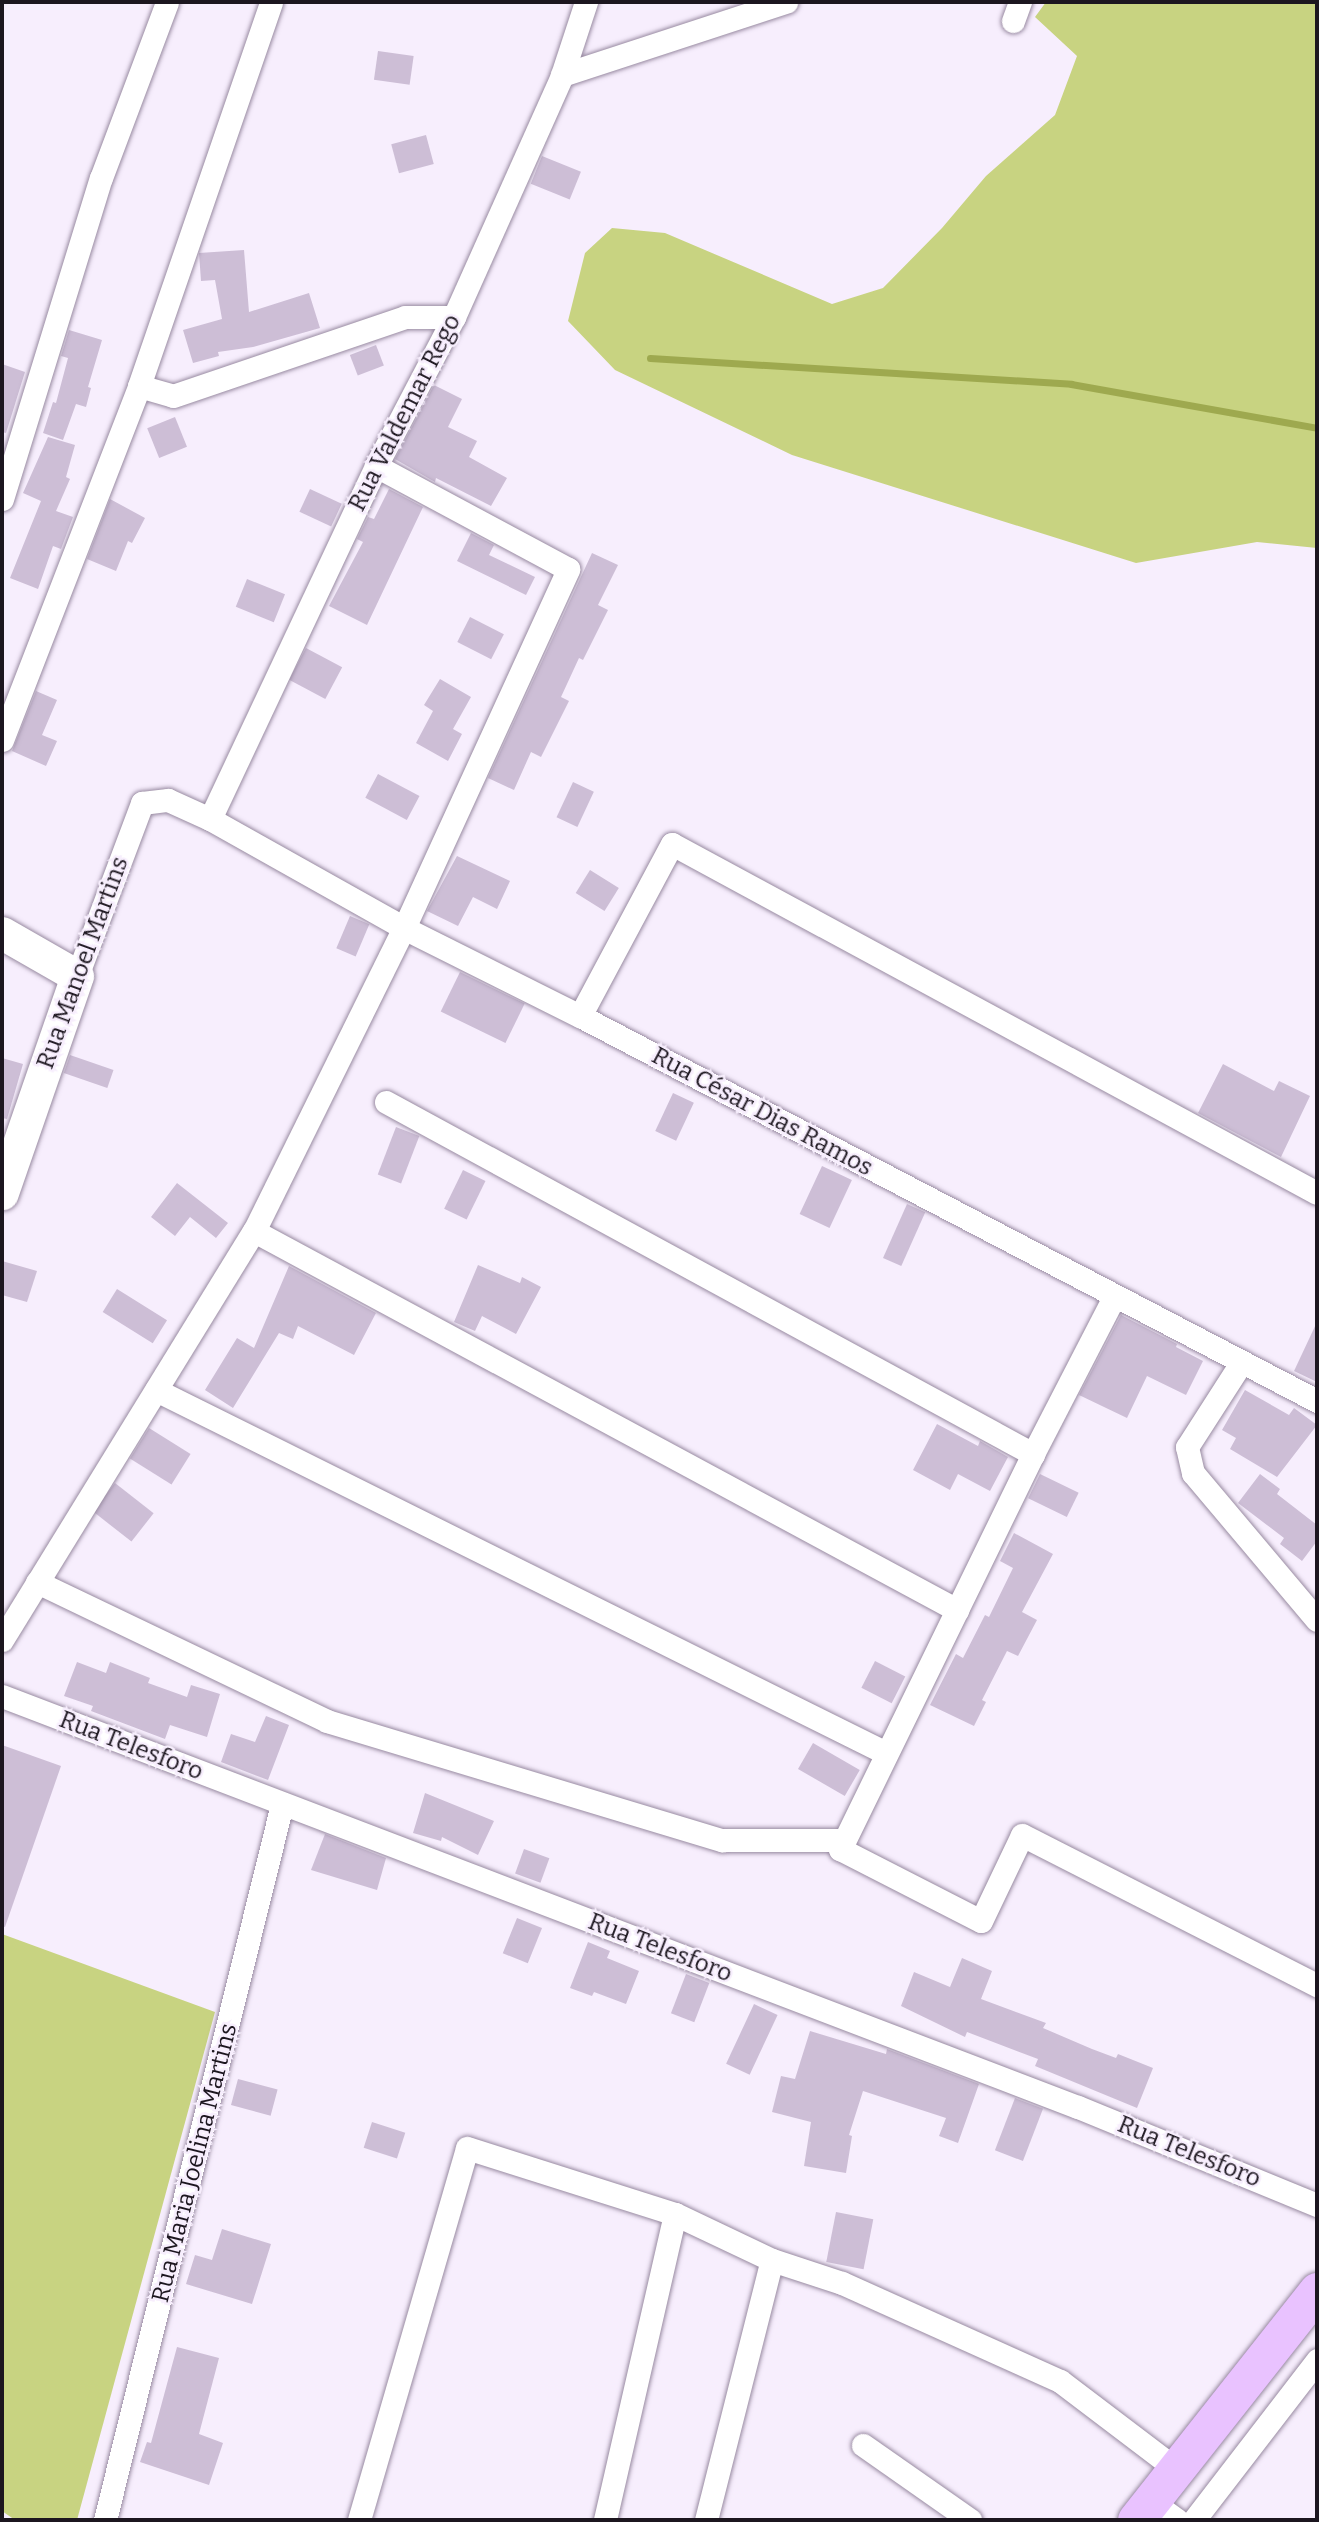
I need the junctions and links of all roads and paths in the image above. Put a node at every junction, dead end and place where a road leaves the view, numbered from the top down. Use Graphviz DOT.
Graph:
graph roads {
  1 [pos="167,2"];
  2 [pos="271,2"];
  3 [pos="586,2"];
  4 [pos="786,2"];
  5 [pos="562,75"];
  6 [pos="454,317"];
  7 [pos="139,386"];
  8 [pos="376,466"];
  9 [pos="2,499"];
  10 [pos="2,740"];
  11 [pos="210,819"];
  12 [pos="404,929"];
  13 [pos="2,933"];
  14 [pos="77,976"];
  15 [pos="580,1016"];
  16 [pos="386,1102"];
  17 [pos="2,1193"];
  18 [pos="1317,1193"];
  19 [pos="254,1231"];
  20 [pos="1114,1297"];
  21 [pos="1241,1363"];
  22 [pos="156,1390"];
  23 [pos="1317,1401"];
  24 [pos="1033,1454"];
  25 [pos="37,1582"];
  26 [pos="957,1610"];
  27 [pos="1317,1619"];
  28 [pos="2,1640"];
  29 [pos="2,1696"];
  30 [pos="882,1751"];
  31 [pos="282,1804"];
  32 [pos="845,1840"];
  33 [pos="1312,1972"];
  34 [pos="1317,2205"];
  35 [pos="675,2214"];
  36 [pos="772,2260"];
  37 [pos="1317,2291"];
  38 [pos="1317,2360"];
  39 [pos="863,2445"];
  40 [pos="1175,2469"];
  41 [pos="1155,2514"];
  42 [pos="105,2520"];
  43 [pos="359,2520"];
  44 [pos="605,2520"];
  45 [pos="706,2520"];
  46 [pos="970,2520"];
  47 [pos="1194,2520"];
  1 -- 9 [label="street"];
  2 -- 7 [label="street"];
  3 -- 5 [label="street, Rua Valdemar Rego"];
  4 -- 5 [label="street"];
  5 -- 6 [label="street, Rua Valdemar Rego"];
  6 -- 7 [label="street"];
  6 -- 8 [label="street, Rua Valdemar Rego"];
  7 -- 10 [label="street"];
  8 -- 11 [label="street, Rua Valdemar Rego"];
  8 -- 12 [label="street"];
  11 -- 12 [label="street, Rua César Dias Ramos"];
  11 -- 14 [label="street, Rua Manoel Martins"];
  12 -- 15 [label="street, Rua César Dias Ramos"];
  12 -- 19 [label="street"];
  13 -- 14 [label="street"];
  14 -- 17 [label="street, Rua Manoel Martins"];
  15 -- 18 [label="street"];
  15 -- 20 [label="street, Rua César Dias Ramos"];
  16 -- 24 [label="street"];
  19 -- 22 [label="street"];
  19 -- 26 [label="street"];
  20 -- 21 [label="street, Rua César Dias Ramos"];
  20 -- 24 [label="street"];
  21 -- 23 [label="street, Rua César Dias Ramos"];
  21 -- 27 [label="street"];
  22 -- 25 [label="street"];
  22 -- 30 [label="street"];
  24 -- 26 [label="street"];
  25 -- 28 [label="street"];
  25 -- 32 [label="street"];
  26 -- 32 [label="street"];
  29 -- 31 [label="street, Rua Telesforo"];
  31 -- 34 [label="street, Rua Telesforo"];
  31 -- 42 [label="street, Rua Maria Joelina Martins"];
  32 -- 33 [label="street"];
  35 -- 36 [label="street"];
  35 -- 43 [label="street"];
  35 -- 44 [label="street"];
  36 -- 40 [label="street"];
  36 -- 45 [label="street"];
  37 -- 40 [label="main road"];
  38 -- 47 [label="street"];
  39 -- 46 [label="street"];
  40 -- 41 [label="main road"];
}
